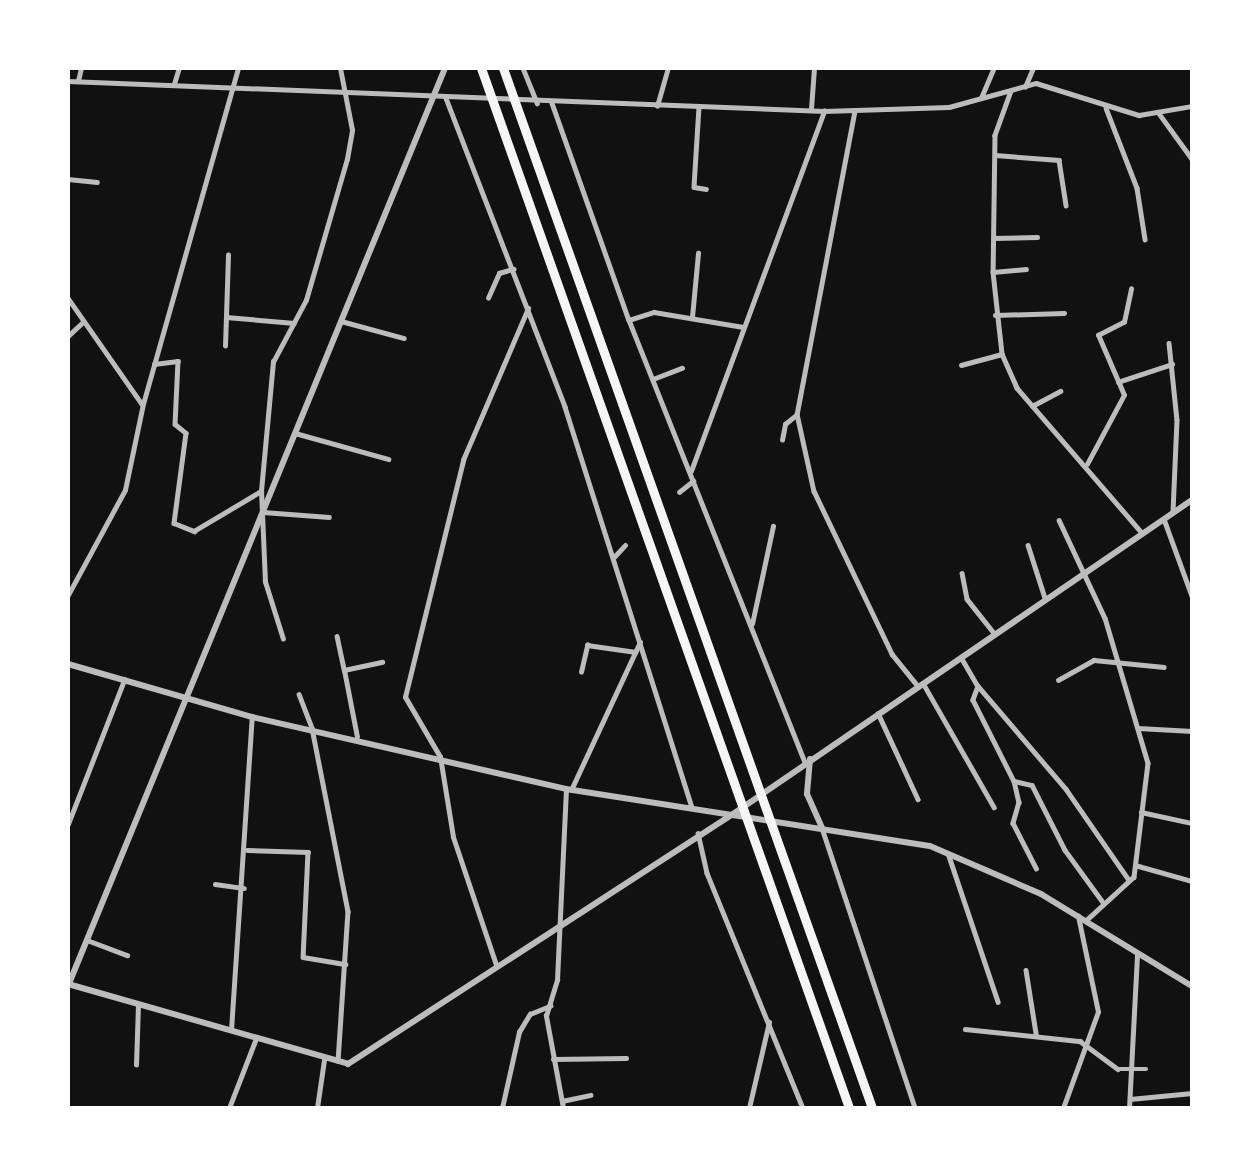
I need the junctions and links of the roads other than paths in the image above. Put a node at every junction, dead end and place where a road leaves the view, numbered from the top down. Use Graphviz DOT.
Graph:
graph roads {
  1 [pos="81,68"];
  2 [pos="179,68"];
  3 [pos="239,68"];
  4 [pos="340,68"];
  5 [pos="445,68"];
  6 [pos="481,68"];
  7 [pos="503,68"];
  8 [pos="523,68"];
  9 [pos="668,68"];
  10 [pos="814,68"];
  11 [pos="994,68"];
  12 [pos="1033,68"];
  13 [pos="68,81"];
  14 [pos="78,81"];
  15 [pos="174,84"];
  16 [pos="232,87"];
  17 [pos="1025,87"];
  18 [pos="1012,90"];
  19 [pos="346,92"];
  20 [pos="433,96"];
  21 [pos="446,98"];
  22 [pos="981,98"];
  23 [pos="537,103"];
  24 [pos="552,103"];
  25 [pos="657,106"];
  26 [pos="1192,106"];
  27 [pos="699,107"];
  28 [pos="1106,107"];
  29 [pos="811,110"];
  30 [pos="824,111"];
  31 [pos="855,111"];
  32 [pos="1158,112"];
  33 [pos="995,155"];
  34 [pos="1192,159"];
  35 [pos="68,179"];
  36 [pos="97,182"];
  37 [pos="706,189"];
  38 [pos="1066,205"];
  39 [pos="1037,237"];
  40 [pos="994,238"];
  41 [pos="1145,239"];
  42 [pos="698,253"];
  43 [pos="228,256"];
  44 [pos="1026,268"];
  45 [pos="513,269"];
  46 [pos="993,272"];
  47 [pos="1132,289"];
  48 [pos="68,298"];
  49 [pos="488,298"];
  50 [pos="528,308"];
  51 [pos="1064,313"];
  52 [pos="995,315"];
  53 [pos="226,317"];
  54 [pos="692,317"];
  55 [pos="629,320"];
  56 [pos="341,321"];
  57 [pos="83,322"];
  58 [pos="293,323"];
  59 [pos="743,327"];
  60 [pos="68,336"];
  61 [pos="404,338"];
  62 [pos="1169,343"];
  63 [pos="225,346"];
  64 [pos="1002,355"];
  65 [pos="1172,363"];
  66 [pos="154,364"];
  67 [pos="961,365"];
  68 [pos="682,368"];
  69 [pos="653,379"];
  70 [pos="1118,382"];
  71 [pos="1060,391"];
  72 [pos="143,404"];
  73 [pos="1032,406"];
  74 [pos="797,414"];
  75 [pos="295,433"];
  76 [pos="782,440"];
  77 [pos="388,459"];
  78 [pos="1087,464"];
  79 [pos="690,472"];
  80 [pos="693,481"];
  81 [pos="261,491"];
  82 [pos="679,492"];
  83 [pos="1192,500"];
  84 [pos="262,512"];
  85 [pos="1173,512"];
  86 [pos="329,517"];
  87 [pos="1164,519"];
  88 [pos="1059,520"];
  89 [pos="774,526"];
  90 [pos="1142,533"];
  91 [pos="625,545"];
  92 [pos="1028,545"];
  93 [pos="614,557"];
  94 [pos="962,573"];
  95 [pos="1082,574"];
  96 [pos="68,595"];
  97 [pos="1192,596"];
  98 [pos="1045,598"];
  99 [pos="752,624"];
  100 [pos="994,633"];
  101 [pos="337,636"];
  102 [pos="283,639"];
  103 [pos="640,641"];
  104 [pos="636,652"];
  105 [pos="961,656"];
  106 [pos="1112,658"];
  107 [pos="382,662"];
  108 [pos="68,664"];
  109 [pos="1164,667"];
  110 [pos="344,670"];
  111 [pos="581,672"];
  112 [pos="124,679"];
  113 [pos="1058,680"];
  114 [pos="920,684"];
  115 [pos="978,686"];
  116 [pos="299,694"];
  117 [pos="186,699"];
  118 [pos="877,712"];
  119 [pos="252,716"];
  120 [pos="1138,727"];
  121 [pos="312,728"];
  122 [pos="1192,731"];
  123 [pos="357,737"];
  124 [pos="440,757"];
  125 [pos="807,760"];
  126 [pos="1014,781"];
  127 [pos="568,789"];
  128 [pos="918,799"];
  129 [pos="692,807"];
  130 [pos="994,807"];
  131 [pos="1141,812"];
  132 [pos="733,814"];
  133 [pos="1192,823"];
  134 [pos="68,824"];
  135 [pos="821,827"];
  136 [pos="698,832"];
  137 [pos="247,850"];
  138 [pos="948,853"];
  139 [pos="1135,865"];
  140 [pos="1036,868"];
  141 [pos="1129,880"];
  142 [pos="1192,881"];
  143 [pos="215,884"];
  144 [pos="244,888"];
  145 [pos="1102,901"];
  146 [pos="1078,915"];
  147 [pos="1087,920"];
  148 [pos="555,929"];
  149 [pos="87,940"];
  150 [pos="1138,952"];
  151 [pos="127,955"];
  152 [pos="345,964"];
  153 [pos="496,965"];
  154 [pos="1026,970"];
  155 [pos="69,984"];
  156 [pos="1192,986"];
  157 [pos="998,1002"];
  158 [pos="138,1004"];
  159 [pos="551,1006"];
  160 [pos="769,1022"];
  161 [pos="965,1029"];
  162 [pos="231,1031"];
  163 [pos="1036,1033"];
  164 [pos="255,1041"];
  165 [pos="1087,1044"];
  166 [pos="626,1058"];
  167 [pos="553,1059"];
  168 [pos="324,1060"];
  169 [pos="338,1062"];
  170 [pos="136,1065"];
  171 [pos="1132,1069"];
  172 [pos="1146,1069"];
  173 [pos="1192,1093"];
  174 [pos="590,1096"];
  175 [pos="1130,1099"];
  176 [pos="562,1105"];
  177 [pos="229,1108"];
  178 [pos="317,1108"];
  179 [pos="502,1108"];
  180 [pos="749,1108"];
  181 [pos="803,1108"];
  182 [pos="849,1108"];
  183 [pos="872,1108"];
  184 [pos="915,1108"];
  185 [pos="1063,1108"];
  186 [pos="1129,1108"];
  1 -- 14 [label="street"];
  2 -- 15 [label="street"];
  3 -- 16 [label="street"];
  4 -- 19 [label="street"];
  5 -- 20 [label="street"];
  6 -- 182 [label="highway"];
  7 -- 183 [label="highway"];
  8 -- 23 [label="street"];
  9 -- 25 [label="street"];
  10 -- 29 [label="street"];
  11 -- 22 [label="street"];
  12 -- 17 [label="street"];
  13 -- 14 [label="street"];
  14 -- 15 [label="street"];
  15 -- 16 [label="street"];
  16 -- 19 [label="street"];
  16 -- 66 [label="street"];
  17 -- 18 [label="street"];
  17 -- 28 [label="street"];
  18 -- 22 [label="street"];
  18 -- 33 [label="street"];
  19 -- 20 [label="street"];
  19 -- 58 [label="street"];
  20 -- 21 [label="street"];
  20 -- 56 [label="street"];
  21 -- 23 [label="street"];
  21 -- 45 [label="street"];
  22 -- 31 [label="street"];
  23 -- 24 [label="street"];
  24 -- 25 [label="street"];
  24 -- 55 [label="street"];
  25 -- 27 [label="street"];
  26 -- 32 [label="street"];
  27 -- 29 [label="street"];
  27 -- 37 [label="street"];
  28 -- 32 [label="street"];
  28 -- 41 [label="street"];
  29 -- 30 [label="street"];
  30 -- 31 [label="street"];
  30 -- 59 [label="street"];
  31 -- 74 [label="street"];
  32 -- 34 [label="street"];
  33 -- 38 [label="street"];
  33 -- 40 [label="street"];
  35 -- 36 [label="street"];
  39 -- 40 [label="street"];
  40 -- 46 [label="street"];
  42 -- 54 [label="street"];
  43 -- 53 [label="street"];
  44 -- 46 [label="street"];
  45 -- 49 [label="street"];
  45 -- 50 [label="street"];
  46 -- 52 [label="street"];
  47 -- 70 [label="street"];
  48 -- 57 [label="street"];
  50 -- 93 [label="street"];
  50 -- 124 [label="street"];
  51 -- 52 [label="street"];
  52 -- 64 [label="street"];
  53 -- 58 [label="street"];
  53 -- 63 [label="street"];
  54 -- 55 [label="street"];
  54 -- 59 [label="street"];
  55 -- 69 [label="street"];
  56 -- 61 [label="street"];
  56 -- 75 [label="street"];
  57 -- 60 [label="street"];
  57 -- 72 [label="street"];
  58 -- 81 [label="street"];
  59 -- 79 [label="street"];
  62 -- 65 [label="street"];
  64 -- 67 [label="street"];
  64 -- 73 [label="street"];
  65 -- 70 [label="street"];
  65 -- 85 [label="street"];
  66 -- 72 [label="street"];
  66 -- 81 [label="street"];
  68 -- 69 [label="street"];
  69 -- 79 [label="street"];
  70 -- 78 [label="street"];
  71 -- 73 [label="street"];
  72 -- 96 [label="street"];
  73 -- 78 [label="street"];
  74 -- 76 [label="street"];
  74 -- 114 [label="street"];
  75 -- 77 [label="street"];
  75 -- 84 [label="street"];
  78 -- 90 [label="street"];
  79 -- 80 [label="street"];
  80 -- 82 [label="street"];
  80 -- 99 [label="street"];
  81 -- 84 [label="street"];
  83 -- 85 [label="street"];
  84 -- 86 [label="street"];
  84 -- 102 [label="street"];
  84 -- 117 [label="street"];
  85 -- 87 [label="street"];
  87 -- 90 [label="street"];
  87 -- 97 [label="street"];
  88 -- 95 [label="street"];
  89 -- 99 [label="street"];
  90 -- 95 [label="street"];
  91 -- 93 [label="street"];
  92 -- 98 [label="street"];
  93 -- 103 [label="street"];
  94 -- 100 [label="street"];
  95 -- 98 [label="street"];
  95 -- 106 [label="street"];
  98 -- 100 [label="street"];
  99 -- 125 [label="street"];
  100 -- 105 [label="street"];
  101 -- 110 [label="street"];
  103 -- 104 [label="street"];
  103 -- 129 [label="street"];
  104 -- 111 [label="street"];
  104 -- 127 [label="street"];
  105 -- 114 [label="street"];
  105 -- 115 [label="street"];
  106 -- 109 [label="street"];
  106 -- 113 [label="street"];
  106 -- 120 [label="street"];
  107 -- 110 [label="street"];
  108 -- 112 [label="street"];
  110 -- 123 [label="street"];
  112 -- 117 [label="street"];
  112 -- 134 [label="street"];
  114 -- 118 [label="street"];
  114 -- 130 [label="street"];
  115 -- 126 [label="street"];
  115 -- 141 [label="street"];
  116 -- 121 [label="street"];
  117 -- 119 [label="street"];
  117 -- 149 [label="street"];
  118 -- 125 [label="street"];
  118 -- 128 [label="street"];
  119 -- 121 [label="street"];
  119 -- 137 [label="street"];
  120 -- 122 [label="street"];
  120 -- 131 [label="street"];
  121 -- 123 [label="street"];
  121 -- 152 [label="street"];
  123 -- 124 [label="street"];
  124 -- 127 [label="street"];
  124 -- 153 [label="street"];
  125 -- 132 [label="street"];
  125 -- 135 [label="street"];
  126 -- 140 [label="street"];
  126 -- 145 [label="street"];
  127 -- 129 [label="street"];
  127 -- 148 [label="street"];
  129 -- 132 [label="street"];
  131 -- 133 [label="street"];
  131 -- 139 [label="street"];
  132 -- 135 [label="street"];
  132 -- 136 [label="street"];
  135 -- 138 [label="street"];
  135 -- 184 [label="street"];
  136 -- 148 [label="street"];
  136 -- 160 [label="street"];
  137 -- 144 [label="street"];
  137 -- 152 [label="street"];
  138 -- 146 [label="street"];
  138 -- 157 [label="street"];
  139 -- 141 [label="street"];
  139 -- 142 [label="street"];
  141 -- 145 [label="street"];
  143 -- 144 [label="street"];
  144 -- 162 [label="street"];
  145 -- 147 [label="street"];
  146 -- 147 [label="street"];
  146 -- 165 [label="street"];
  147 -- 150 [label="street"];
  148 -- 153 [label="street"];
  148 -- 159 [label="street"];
  149 -- 151 [label="street"];
  149 -- 155 [label="street"];
  150 -- 156 [label="street"];
  150 -- 171 [label="street"];
  152 -- 169 [label="street"];
  153 -- 169 [label="street"];
  154 -- 163 [label="street"];
  155 -- 158 [label="street"];
  158 -- 162 [label="street"];
  158 -- 170 [label="street"];
  159 -- 167 [label="street"];
  159 -- 179 [label="street"];
  160 -- 180 [label="street"];
  160 -- 181 [label="street"];
  161 -- 163 [label="street"];
  162 -- 164 [label="street"];
  163 -- 165 [label="street"];
  164 -- 168 [label="street"];
  164 -- 177 [label="street"];
  165 -- 171 [label="street"];
  165 -- 185 [label="street"];
  166 -- 167 [label="street"];
  167 -- 176 [label="street"];
  168 -- 169 [label="street"];
  168 -- 178 [label="street"];
  171 -- 172 [label="street"];
  171 -- 175 [label="street"];
  173 -- 175 [label="street"];
  174 -- 176 [label="street"];
  175 -- 186 [label="street"];
}
